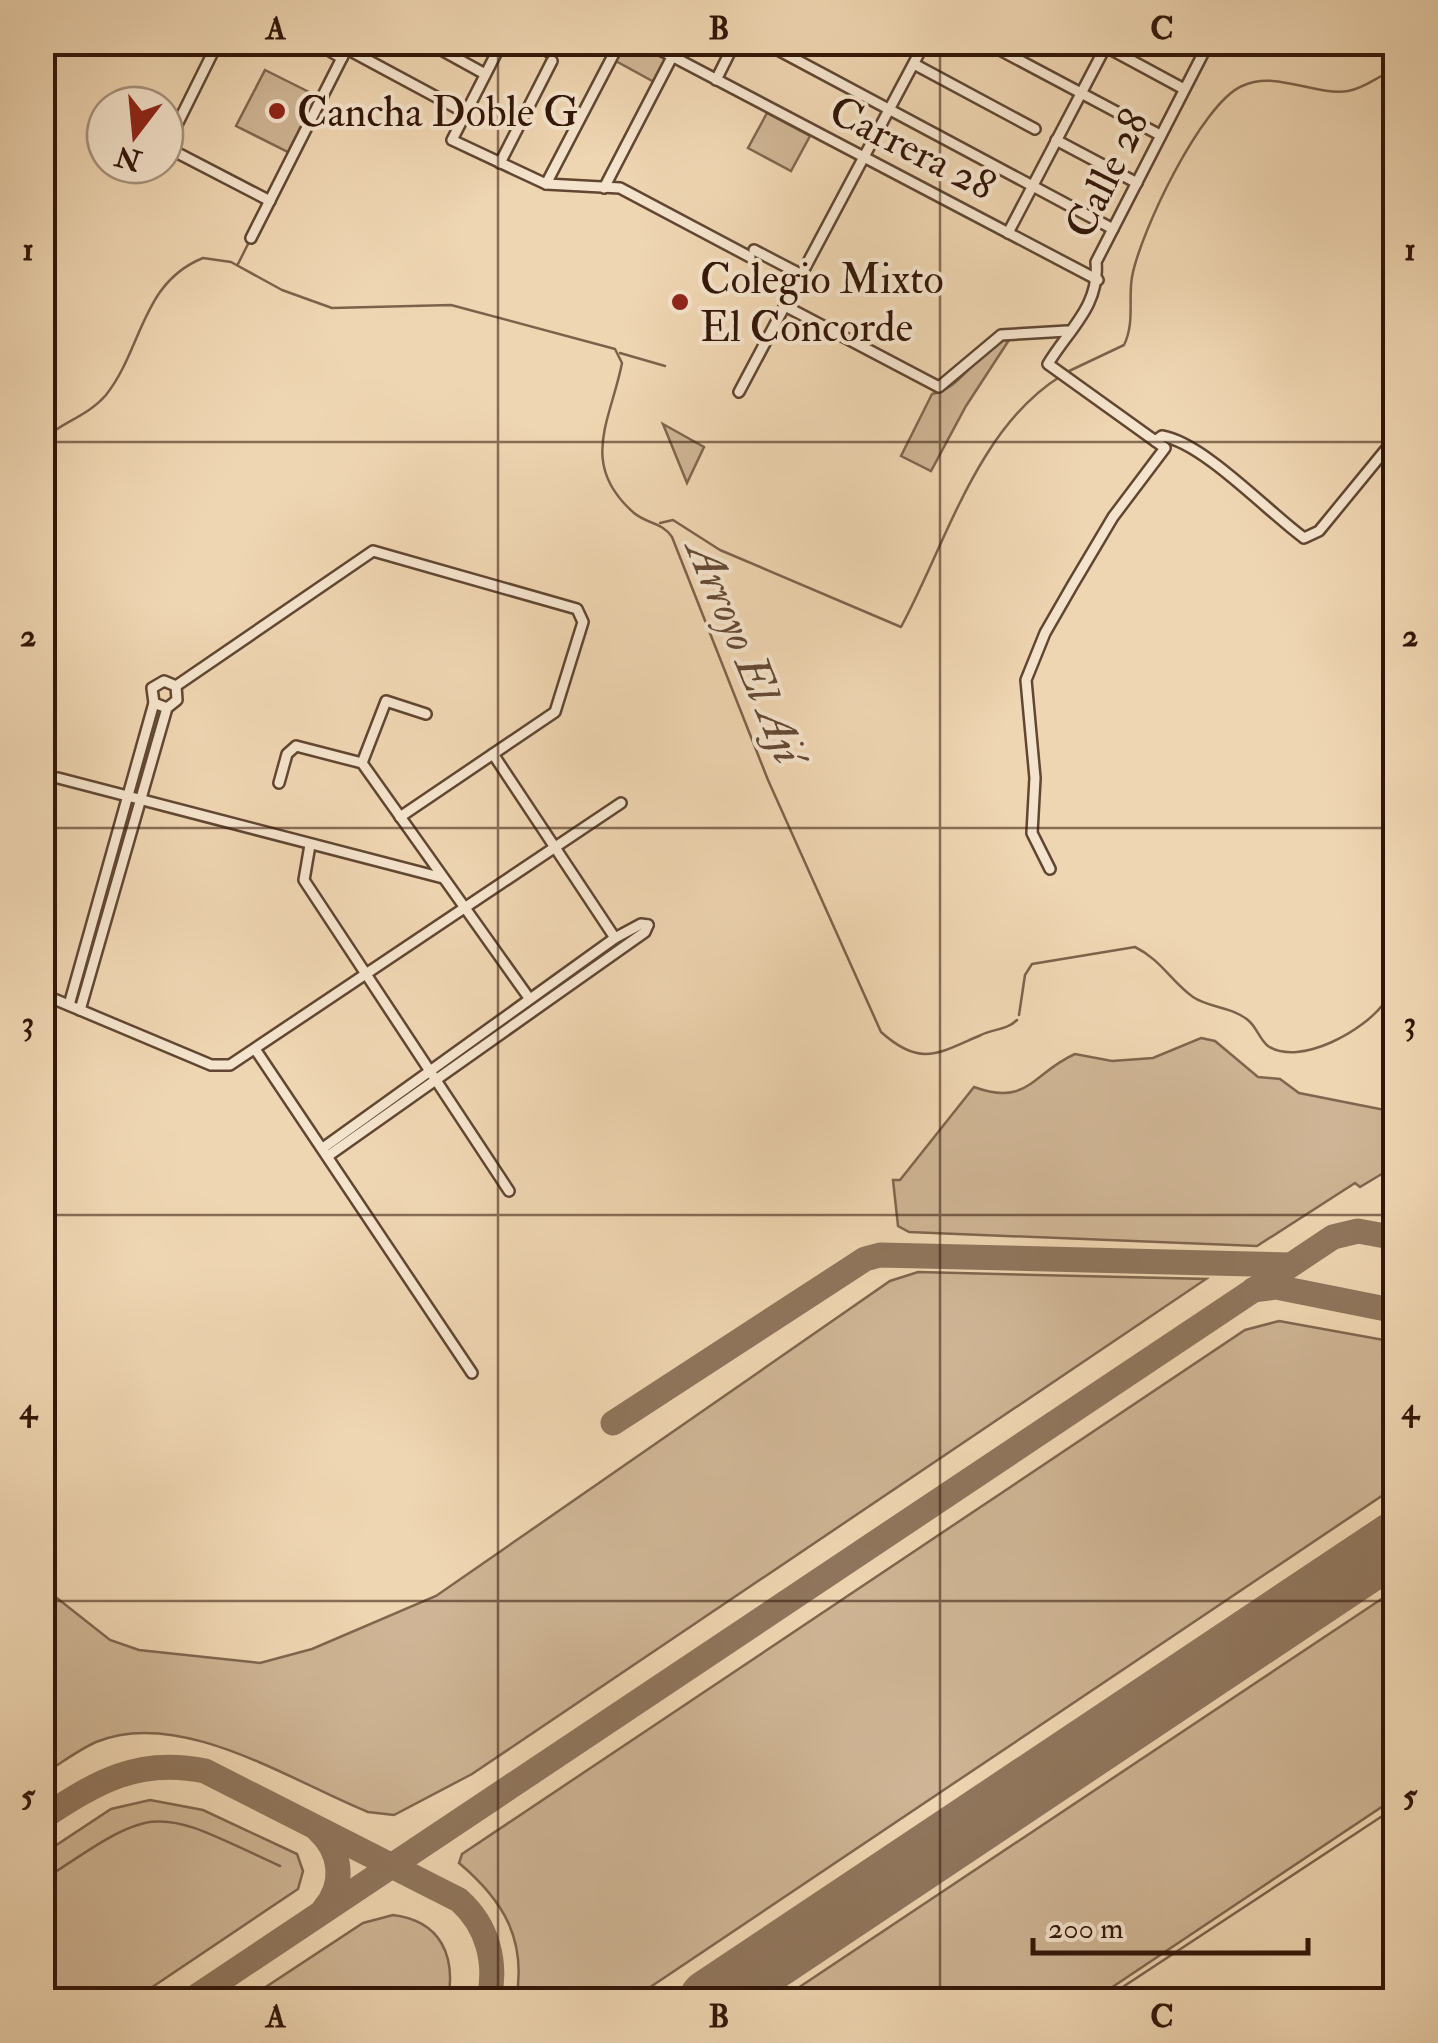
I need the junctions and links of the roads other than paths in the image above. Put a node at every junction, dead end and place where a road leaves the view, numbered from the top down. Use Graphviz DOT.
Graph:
graph roads {
  1 [pos="218,42"];
  2 [pos="314,42"];
  3 [pos="427,42"];
  4 [pos="502,42"];
  5 [pos="530,42"];
  6 [pos="556,42"];
  7 [pos="620,42"];
  8 [pos="645,42"];
  9 [pos="735,42"];
  10 [pos="763,42"];
  11 [pos="925,42"];
  12 [pos="985,42"];
  13 [pos="1208,43"];
  14 [pos="1104,44"];
  15 [pos="346,50"];
  16 [pos="552,57"];
  17 [pos="672,57"];
  18 [pos="914,64"];
  19 [pos="485,74"];
  20 [pos="716,80"];
  21 [pos="1184,89"];
  22 [pos="1082,92"];
  23 [pos="185,109"];
  24 [pos="890,110"];
  25 [pos="466,113"];
  26 [pos="1035,129"];
  27 [pos="1160,135"];
  28 [pos="1056,140"];
  29 [pos="185,158"];
  30 [pos="864,158"];
  31 [pos="500,162"];
  32 [pos="1138,183"];
  33 [pos="546,184"];
  34 [pos="1032,186"];
  35 [pos="604,188"];
  36 [pos="270,201"];
  37 [pos="1113,229"];
  38 [pos="1008,233"];
  39 [pos="251,238"];
  40 [pos="802,275"];
  41 [pos="1098,280"];
  42 [pos="786,306"];
  43 [pos="1067,331"];
  44 [pos="739,392"];
  45 [pos="1396,436"];
  46 [pos="1155,441"];
  47 [pos="176,686"];
  48 [pos="154,703"];
  49 [pos="167,708"];
  50 [pos="426,714"];
  51 [pos="493,754"];
  52 [pos="362,762"];
  53 [pos="58,778"];
  54 [pos="278,783"];
  55 [pos="128,797"];
  56 [pos="140,800"];
  57 [pos="621,802"];
  58 [pos="400,817"];
  59 [pos="310,846"];
  60 [pos="555,847"];
  61 [pos="1050,869"];
  62 [pos="444,878"];
  63 [pos="466,910"];
  64 [pos="615,938"];
  65 [pos="367,976"];
  66 [pos="42,994"];
  67 [pos="529,998"];
  68 [pos="69,1005"];
  69 [pos="80,1010"];
  70 [pos="255,1049"];
  71 [pos="432,1075"];
  72 [pos="326,1152"];
  73 [pos="509,1191"];
  74 [pos="472,1372"];
  1 -- 23 [label="street"];
  2 -- 15 [label="street"];
  3 -- 19 [label="street"];
  4 -- 19 [label="street"];
  5 -- 16 [label="street"];
  6 -- 16 [label="street"];
  7 -- 33 [label="street"];
  8 -- 17 [label="street, Carrera 28"];
  9 -- 20 [label="street"];
  10 -- 24 [label="street"];
  11 -- 18 [label="street"];
  12 -- 22 [label="street"];
  13 -- 21 [label="street, Calle 28"];
  14 -- 21 [label="street"];
  14 -- 22 [label="street"];
  15 -- 25 [label="street"];
  15 -- 36 [label="street"];
  16 -- 31 [label="street"];
  17 -- 20 [label="street, Carrera 28"];
  17 -- 35 [label="street"];
  18 -- 24 [label="street"];
  18 -- 26 [label="street"];
  19 -- 25 [label="street"];
  20 -- 30 [label="street, Carrera 28"];
  21 -- 27 [label="street, Calle 28"];
  22 -- 27 [label="street"];
  22 -- 28 [label="street"];
  24 -- 30 [label="street"];
  24 -- 34 [label="street"];
  25 -- 31 [label="street"];
  27 -- 32 [label="street, Calle 28"];
  28 -- 32 [label="street"];
  28 -- 34 [label="street"];
  29 -- 36 [label="street"];
  30 -- 38 [label="street, Carrera 28"];
  30 -- 40 [label="street"];
  31 -- 33 [label="street"];
  32 -- 37 [label="street, Calle 28"];
  33 -- 35 [label="street"];
  34 -- 37 [label="street"];
  34 -- 38 [label="street"];
  35 -- 40 [label="street"];
  36 -- 39 [label="street"];
  37 -- 41 [label="street, Calle 28"];
  38 -- 41 [label="street, Carrera 28"];
  40 -- 42 [label="street"];
  41 -- 43 [label="street, Calle 28"];
  42 -- 43 [label="street"];
  42 -- 44 [label="street"];
  43 -- 46 [label="street, Calle 28"];
  45 -- 46 [label="street"];
  46 -- 61 [label="street"];
  47 -- 48 [label="street"];
  47 -- 49 [label="street"];
  47 -- 51 [label="street"];
  48 -- 49 [label="street"];
  48 -- 55 [label="street"];
  49 -- 56 [label="street"];
  50 -- 52 [label="street"];
  51 -- 58 [label="street"];
  51 -- 60 [label="street"];
  52 -- 54 [label="street"];
  52 -- 58 [label="street"];
  53 -- 55 [label="street"];
  55 -- 56 [label="street"];
  55 -- 68 [label="street"];
  56 -- 59 [label="street"];
  56 -- 69 [label="street"];
  57 -- 60 [label="street"];
  58 -- 62 [label="street"];
  59 -- 62 [label="street"];
  59 -- 65 [label="street"];
  60 -- 63 [label="street"];
  60 -- 64 [label="street"];
  62 -- 63 [label="street"];
  63 -- 65 [label="street"];
  63 -- 67 [label="street"];
  64 -- 67 [label="street"];
  64 -- 71 [label="street"];
  65 -- 70 [label="street"];
  65 -- 71 [label="street"];
  66 -- 68 [label="street"];
  67 -- 71 [label="street"];
  68 -- 69 [label="street"];
  69 -- 70 [label="street"];
  70 -- 72 [label="street"];
  71 -- 72 [label="street"];
  71 -- 73 [label="street"];
  72 -- 74 [label="street"];
}
